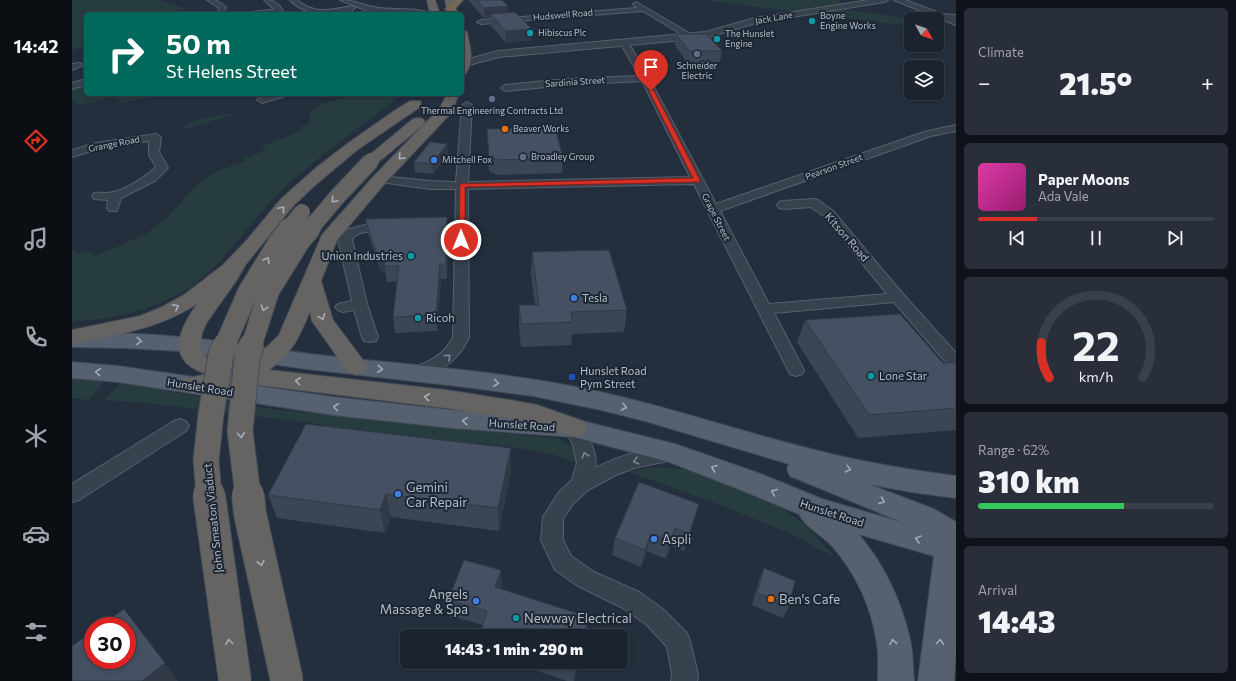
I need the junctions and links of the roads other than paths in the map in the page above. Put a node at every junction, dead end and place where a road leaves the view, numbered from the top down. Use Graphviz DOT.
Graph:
graph roads {
  1 [pos="210,0"];
  2 [pos="268,0"];
  3 [pos="293,0"];
  4 [pos="344,0"];
  5 [pos="431,0"];
  6 [pos="459,0"];
  7 [pos="884,0"];
  8 [pos="898,0"];
  9 [pos="633,2"];
  10 [pos="451,8"];
  11 [pos="645,9"];
  12 [pos="354,11"];
  13 [pos="364,11"];
  14 [pos="221,12"];
  15 [pos="279,12"];
  16 [pos="318,12"];
  17 [pos="344,12"];
  18 [pos="415,12"];
  19 [pos="434,12"];
  20 [pos="932,12"];
  21 [pos="944,16"];
  22 [pos="944,16"];
  23 [pos="956,17"];
  24 [pos="956,22"];
  25 [pos="485,31"];
  26 [pos="692,37"];
  27 [pos="464,41"];
  28 [pos="625,44"];
  29 [pos="465,46"];
  30 [pos="498,54"];
  31 [pos="464,63"];
  32 [pos="464,67"];
  33 [pos="645,78"];
  34 [pos="84,83"];
  35 [pos="72,86"];
  36 [pos="505,88"];
  37 [pos="252,96"];
  38 [pos="278,96"];
  39 [pos="446,96"];
  40 [pos="452,96"];
  41 [pos="420,99"];
  42 [pos="467,105"];
  43 [pos="956,128"];
  44 [pos="72,154"];
  45 [pos="368,166"];
  46 [pos="697,180"];
  47 [pos="462,186"];
  48 [pos="98,196"];
  49 [pos="783,205"];
  50 [pos="712,210"];
  51 [pos="445,226"];
  52 [pos="461,226"];
  53 [pos="398,228"];
  54 [pos="239,260"];
  55 [pos="311,280"];
  56 [pos="898,297"];
  57 [pos="360,304"];
  58 [pos="343,307"];
  59 [pos="764,309"];
  60 [pos="370,337"];
  61 [pos="72,338"];
  62 [pos="189,345"];
  63 [pos="271,357"];
  64 [pos="956,363"];
  65 [pos="356,367"];
  66 [pos="72,370"];
  67 [pos="796,370"];
  68 [pos="416,374"];
  69 [pos="241,375"];
  70 [pos="192,385"];
  71 [pos="675,422"];
  72 [pos="180,426"];
  73 [pos="574,428"];
  74 [pos="674,454"];
  75 [pos="581,484"];
  76 [pos="956,487"];
  77 [pos="72,494"];
  78 [pos="797,502"];
  79 [pos="954,541"];
  80 [pos="235,681"];
  81 [pos="287,681"];
  82 [pos="684,681"];
  83 [pos="896,681"];
  84 [pos="936,681"];
  1 -- 14 [label="street"];
  2 -- 15 [label="street"];
  3 -- 16 [label="street"];
  4 -- 13 [label="street"];
  5 -- 19 [label="highway"];
  6 -- 10 [label="highway"];
  7 -- 26 [label="street, Jack Lane"];
  8 -- 20 [label="street"];
  9 -- 11 [label="street"];
  11 -- 25 [label="street, Hudswell Road"];
  11 -- 26 [label="street"];
  12 -- 13 [label="street"];
  12 -- 17 [label="street"];
  13 -- 18 [label="street"];
  21 -- 23 [label="street"];
  22 -- 24 [label="street"];
  26 -- 28 [label="street, Jack Lane"];
  27 -- 29 [label="highway"];
  28 -- 30 [label="street, Jack Lane"];
  28 -- 33 [label="street, Grape Street"];
  29 -- 30 [label="street, Jack Lane"];
  29 -- 31 [label="highway"];
  30 -- 32 [label="street, Jack Lane"];
  33 -- 36 [label="street, Sardinia Street"];
  33 -- 46 [label="street, Grape Street"];
  34 -- 35 [label="street"];
  37 -- 38 [label="street"];
  39 -- 45 [label="highway"];
  40 -- 45 [label="highway, one-way"];
  41 -- 45 [label="highway"];
  54 -- 41 [label="highway, one-way"];
  42 -- 47 [label="street"];
  43 -- 50 [label="street, Pearson Street"];
  44 -- 48 [label="street, Grange Road"];
  45 -- 47 [label="street"];
  45 -- 55 [label="highway"];
  80 -- 45 [label="highway, John Smeaton Viaduct, one-way, bridge"];
  45 -- 81 [label="highway, one-way, bridge"];
  46 -- 47 [label="street"];
  46 -- 50 [label="street, Grape Street"];
  47 -- 52 [label="street"];
  49 -- 56 [label="street, Kitson Road"];
  50 -- 59 [label="street, Grape Street"];
  51 -- 52 [label="street"];
  68 -- 52 [label="street, one-way"];
  53 -- 57 [label="street"];
  61 -- 54 [label="highway, one-way"];
  54 -- 62 [label="highway"];
  55 -- 63 [label="highway"];
  55 -- 65 [label="highway, one-way"];
  56 -- 59 [label="street"];
  56 -- 64 [label="street, Kitson Road"];
  57 -- 58 [label="street"];
  57 -- 60 [label="street"];
  59 -- 67 [label="street, Grape Street"];
  61 -- 62 [label="main road, one-way"];
  62 -- 63 [label="main road"];
  62 -- 69 [label="highway"];
  63 -- 65 [label="main road"];
  63 -- 69 [label="highway"];
  65 -- 68 [label="main road, one-way"];
  70 -- 66 [label="main road, Hunslet Road, one-way"];
  68 -- 71 [label="main road, one-way"];
  69 -- 70 [label="highway"];
  73 -- 69 [label="highway, one-way"];
  73 -- 70 [label="main road, Hunslet Road, one-way"];
  71 -- 76 [label="main road, one-way"];
  71 -- 79 [label="main road, one-way"];
  72 -- 77 [label="street"];
  73 -- 74 [label="main road, Hunslet Road"];
  75 -- 73 [label="street, one-way"];
  74 -- 75 [label="street, one-way"];
  78 -- 74 [label="main road, Hunslet Road, one-way"];
  75 -- 82 [label="street"];
  79 -- 78 [label="main road, Hunslet Road, one-way"];
  83 -- 78 [label="main road, one-way"];
  84 -- 79 [label="main road, one-way"];
}
